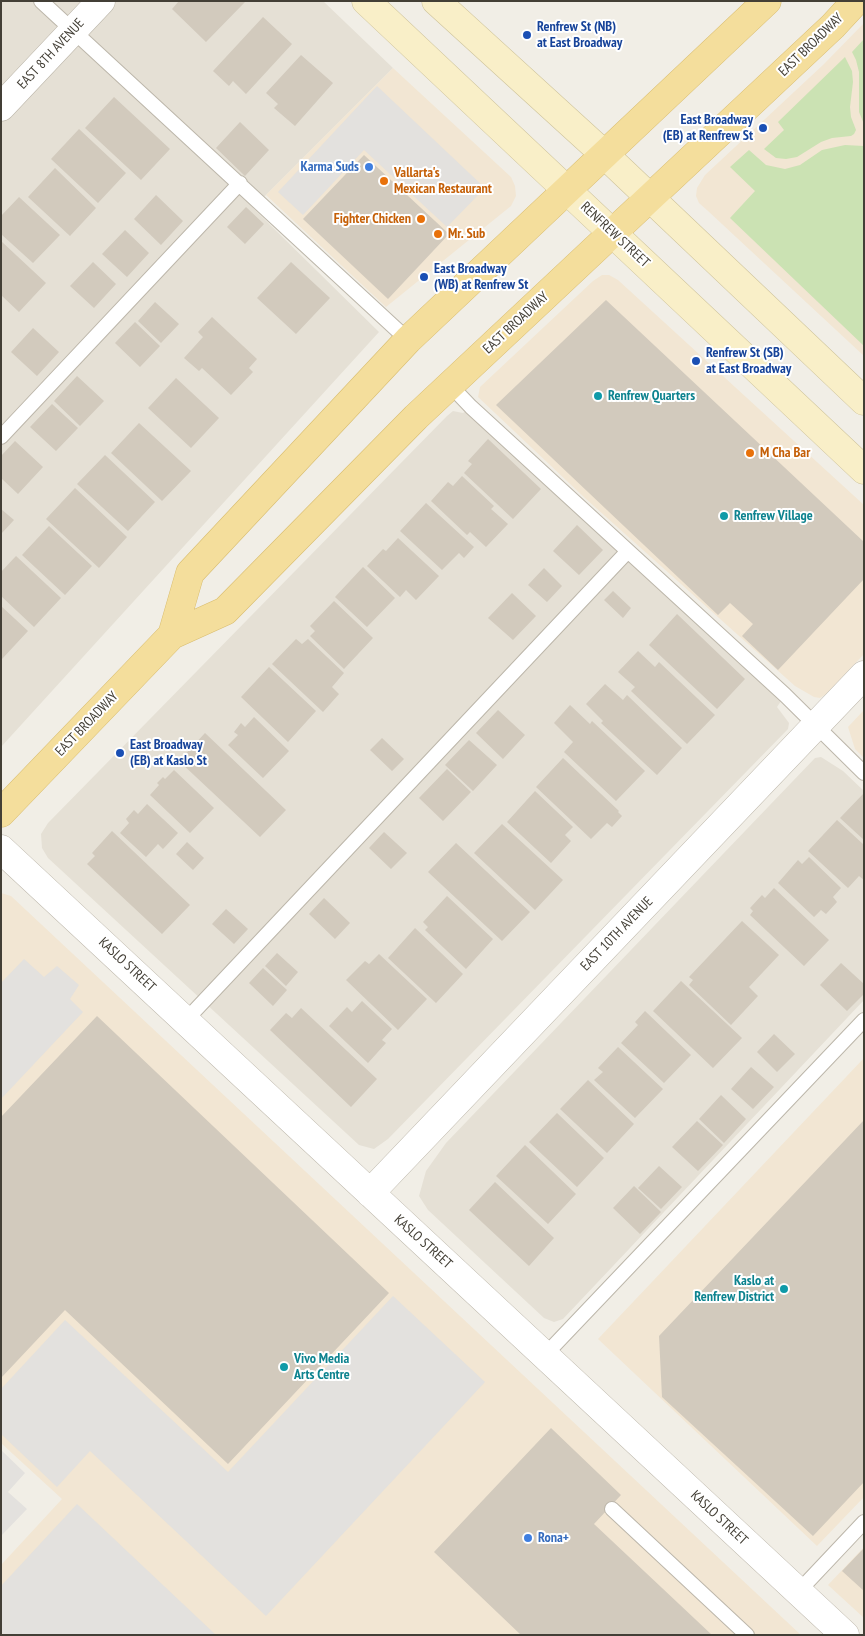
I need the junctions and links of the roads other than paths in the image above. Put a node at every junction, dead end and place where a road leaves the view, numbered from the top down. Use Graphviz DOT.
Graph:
graph roads {
  1 [pos="41,1"];
  2 [pos="101,1"];
  3 [pos="366,1"];
  4 [pos="436,1"];
  5 [pos="856,1"];
  6 [pos="765,2"];
  7 [pos="72,31"];
  8 [pos="1,107"];
  9 [pos="605,155"];
  10 [pos="240,183"];
  11 [pos="568,191"];
  12 [pos="650,198"];
  13 [pos="612,233"];
  14 [pos="408,340"];
  15 [pos="450,385"];
  16 [pos="864,401"];
  17 [pos="1,437"];
  18 [pos="864,470"];
  19 [pos="628,551"];
  20 [pos="172,635"];
  21 [pos="864,675"];
  22 [pos="815,725"];
  23 [pos="864,773"];
  24 [pos="1,813"];
  25 [pos="1,849"];
  26 [pos="186,1020"];
  27 [pos="864,1020"];
  28 [pos="370,1193"];
  29 [pos="545,1355"];
  30 [pos="612,1509"];
  31 [pos="864,1522"];
  32 [pos="798,1592"];
  33 [pos="747,1635"];
  34 [pos="845,1635"];
  1 -- 7 [label="lane"];
  2 -- 7 [label="street, EAST 8TH AVENUE"];
  3 -- 11 [label="street, RENFREW STREET"];
  4 -- 9 [label="street"];
  5 -- 12 [label="main road, EAST BROADWAY"];
  6 -- 9 [label="main road, EAST BROADWAY"];
  7 -- 8 [label="street, EAST 8TH AVENUE"];
  7 -- 10 [label="lane"];
  9 -- 11 [label="main road, EAST BROADWAY"];
  9 -- 12 [label="street"];
  10 -- 14 [label="lane"];
  10 -- 17 [label="lane"];
  11 -- 13 [label="street, RENFREW STREET"];
  11 -- 14 [label="main road, EAST BROADWAY"];
  12 -- 13 [label="main road, EAST BROADWAY"];
  12 -- 16 [label="street"];
  13 -- 15 [label="main road, EAST BROADWAY"];
  13 -- 18 [label="street, RENFREW STREET"];
  14 -- 20 [label="main road, EAST BROADWAY"];
  15 -- 19 [label="lane"];
  15 -- 20 [label="main road, EAST BROADWAY"];
  19 -- 22 [label="lane"];
  19 -- 26 [label="lane"];
  20 -- 24 [label="main road, EAST BROADWAY"];
  21 -- 22 [label="street, EAST 10TH AVENUE"];
  22 -- 23 [label="lane"];
  22 -- 28 [label="street, EAST 10TH AVENUE"];
  25 -- 26 [label="street, KASLO STREET"];
  26 -- 28 [label="street, KASLO STREET"];
  27 -- 29 [label="lane"];
  28 -- 29 [label="street, KASLO STREET"];
  29 -- 32 [label="street, KASLO STREET"];
  30 -- 33 [label="lane"];
  31 -- 32 [label="lane"];
  32 -- 34 [label="street, KASLO STREET"];
}
